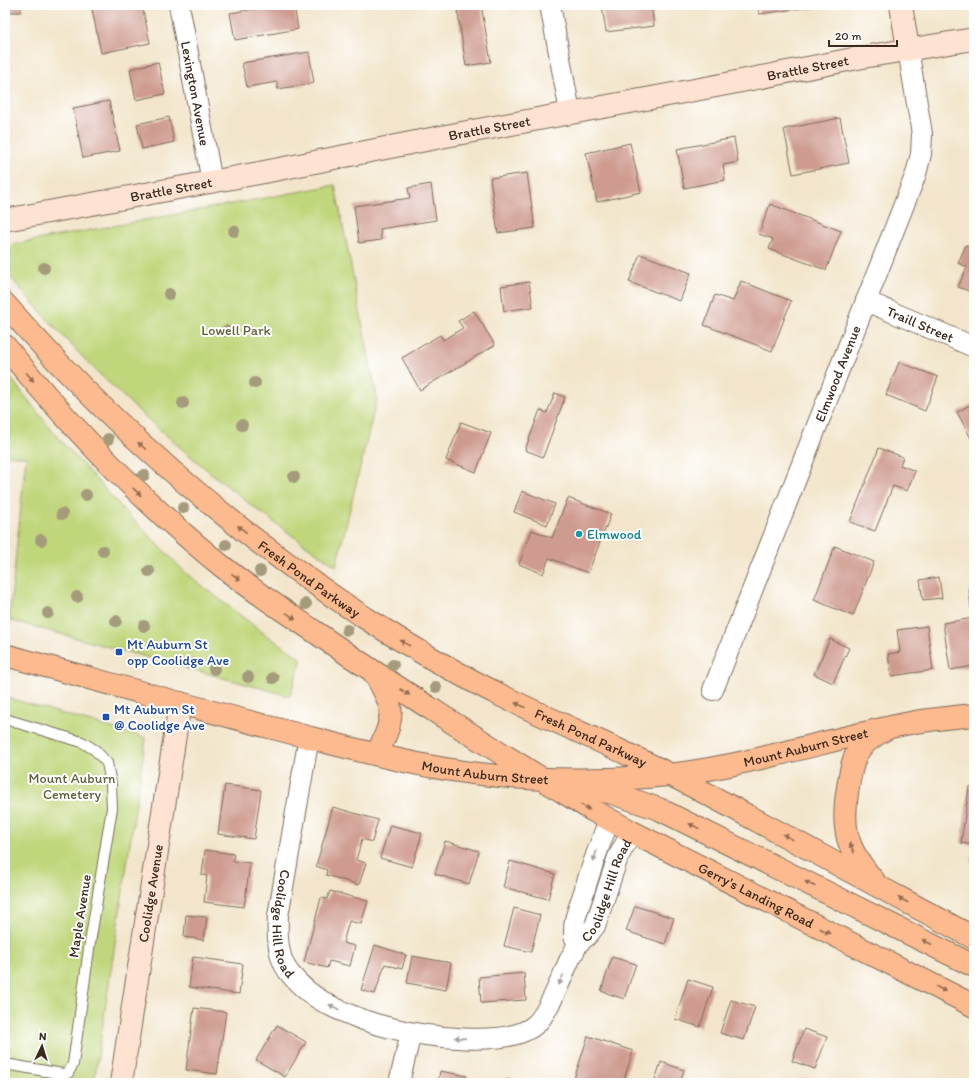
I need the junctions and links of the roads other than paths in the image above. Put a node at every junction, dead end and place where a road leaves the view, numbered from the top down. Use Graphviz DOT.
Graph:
graph roads {
  1 [pos="179,5"];
  2 [pos="550,5"];
  3 [pos="901,5"];
  4 [pos="974,40"];
  5 [pos="908,49"];
  6 [pos="570,112"];
  7 [pos="212,182"];
  8 [pos="5,220"];
  9 [pos="866,301"];
  10 [pos="5,304"];
  11 [pos="5,346"];
  12 [pos="974,347"];
  13 [pos="5,655"];
  14 [pos="372,671"];
  15 [pos="713,690"];
  16 [pos="180,703"];
  17 [pos="974,715"];
  18 [pos="5,719"];
  19 [pos="886,729"];
  20 [pos="308,737"];
  21 [pos="377,754"];
  22 [pos="669,774"];
  23 [pos="541,778"];
  24 [pos="608,820"];
  25 [pos="632,832"];
  26 [pos="884,890"];
  27 [pos="974,938"];
  28 [pos="577,944"];
  29 [pos="974,966"];
  30 [pos="974,1006"];
  31 [pos="411,1033"];
  32 [pos="5,1064"];
  33 [pos="121,1083"];
  34 [pos="399,1083"];
  1 -- 7 [label="street, Lexington Avenue"];
  2 -- 6 [label="street"];
  3 -- 5 [label="main road"];
  4 -- 5 [label="main road, Brattle Street"];
  5 -- 6 [label="main road, Brattle Street"];
  5 -- 9 [label="street, Elmwood Avenue"];
  6 -- 7 [label="main road, Brattle Street"];
  7 -- 8 [label="main road, Brattle Street"];
  9 -- 12 [label="street, Traill Street"];
  9 -- 15 [label="street, Elmwood Avenue"];
  22 -- 10 [label="main road, Fresh Pond Parkway, one-way"];
  11 -- 14 [label="main road, one-way"];
  13 -- 16 [label="main road, Mount Auburn Street"];
  14 -- 21 [label="main road"];
  14 -- 23 [label="main road, one-way"];
  16 -- 20 [label="main road, Mount Auburn Street"];
  16 -- 33 [label="main road, Coolidge Avenue"];
  17 -- 19 [label="main road, Mount Auburn Street"];
  18 -- 32 [label="lane, Maple Avenue"];
  19 -- 22 [label="main road, Mount Auburn Street"];
  26 -- 19 [label="main road, one-way"];
  20 -- 21 [label="main road, Mount Auburn Street"];
  31 -- 20 [label="street, Coolidge Hill Road, one-way"];
  21 -- 23 [label="main road, Mount Auburn Street"];
  22 -- 23 [label="main road, Mount Auburn Street"];
  26 -- 22 [label="main road, one-way"];
  23 -- 24 [label="main road, Gerry's Landing Road, one-way"];
  29 -- 23 [label="main road, one-way"];
  24 -- 25 [label="main road, Gerry's Landing Road"];
  24 -- 28 [label="street, Coolidge Hill Road, one-way"];
  25 -- 28 [label="street, Coolidge Hill Road"];
  25 -- 30 [label="main road, Gerry's Landing Road, one-way"];
  27 -- 26 [label="main road, one-way"];
  28 -- 31 [label="street, Coolidge Hill Road, one-way"];
  31 -- 34 [label="street"];
}
